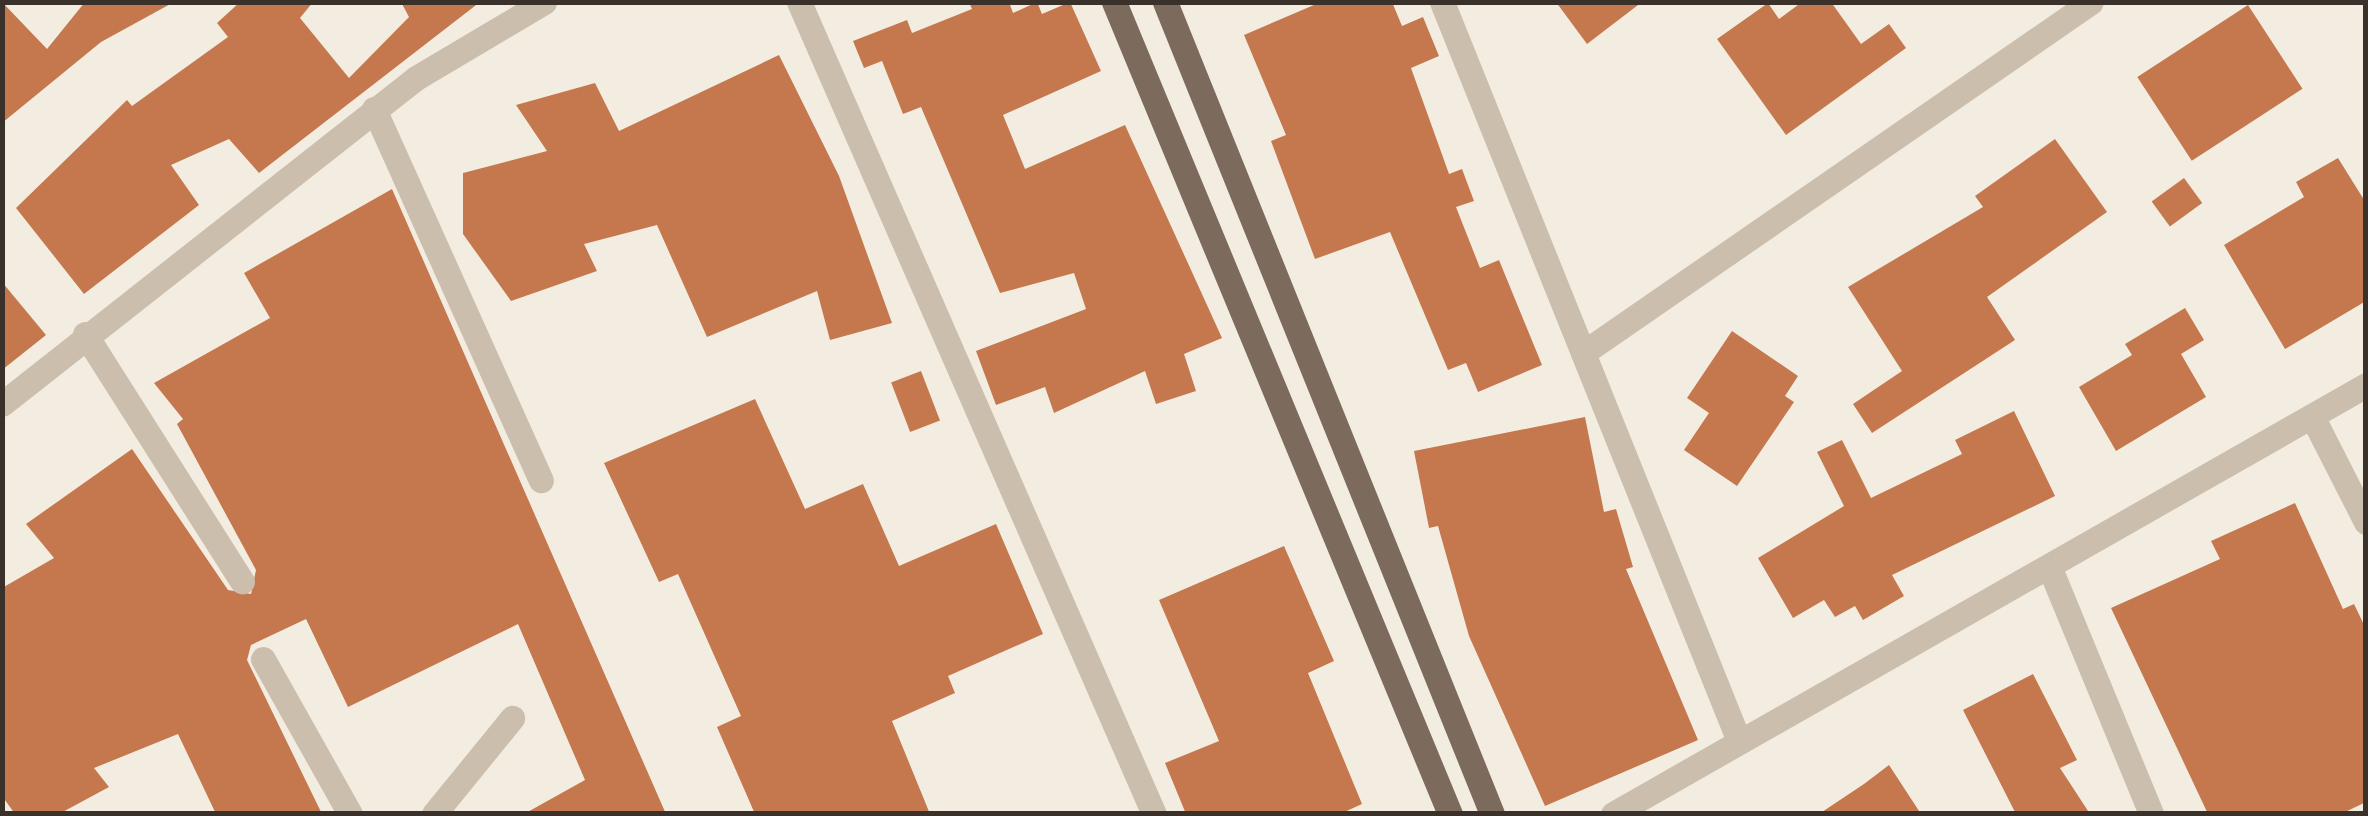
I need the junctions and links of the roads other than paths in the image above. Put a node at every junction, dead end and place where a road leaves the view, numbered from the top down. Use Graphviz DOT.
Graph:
graph roads {
  1 [pos="544,2"];
  2 [pos="799,2"];
  3 [pos="1114,2"];
  4 [pos="1442,2"];
  5 [pos="2091,2"];
  6 [pos="1170,4"];
  7 [pos="374,109"];
  8 [pos="86,334"];
  9 [pos="1584,353"];
  10 [pos="2366,385"];
  11 [pos="2,404"];
  12 [pos="2312,416"];
  13 [pos="541,480"];
  14 [pos="2366,522"];
  15 [pos="2048,566"];
  16 [pos="242,581"];
  17 [pos="263,659"];
  18 [pos="512,718"];
  19 [pos="1738,741"];
  20 [pos="350,814"];
  21 [pos="434,814"];
  22 [pos="1154,814"];
  23 [pos="1450,814"];
  24 [pos="1492,814"];
  25 [pos="1613,814"];
  26 [pos="2150,814"];
  1 -- 7 [label="street"];
  2 -- 22 [label="street"];
  3 -- 23 [label="main road"];
  4 -- 9 [label="street"];
  5 -- 9 [label="street"];
  6 -- 24 [label="main road"];
  7 -- 8 [label="street"];
  7 -- 13 [label="street"];
  8 -- 11 [label="street"];
  8 -- 16 [label="street"];
  9 -- 19 [label="street"];
  10 -- 12 [label="street"];
  12 -- 14 [label="street"];
  12 -- 15 [label="street"];
  15 -- 19 [label="street"];
  15 -- 26 [label="street"];
  17 -- 20 [label="street"];
  18 -- 21 [label="street"];
  19 -- 25 [label="street"];
}
